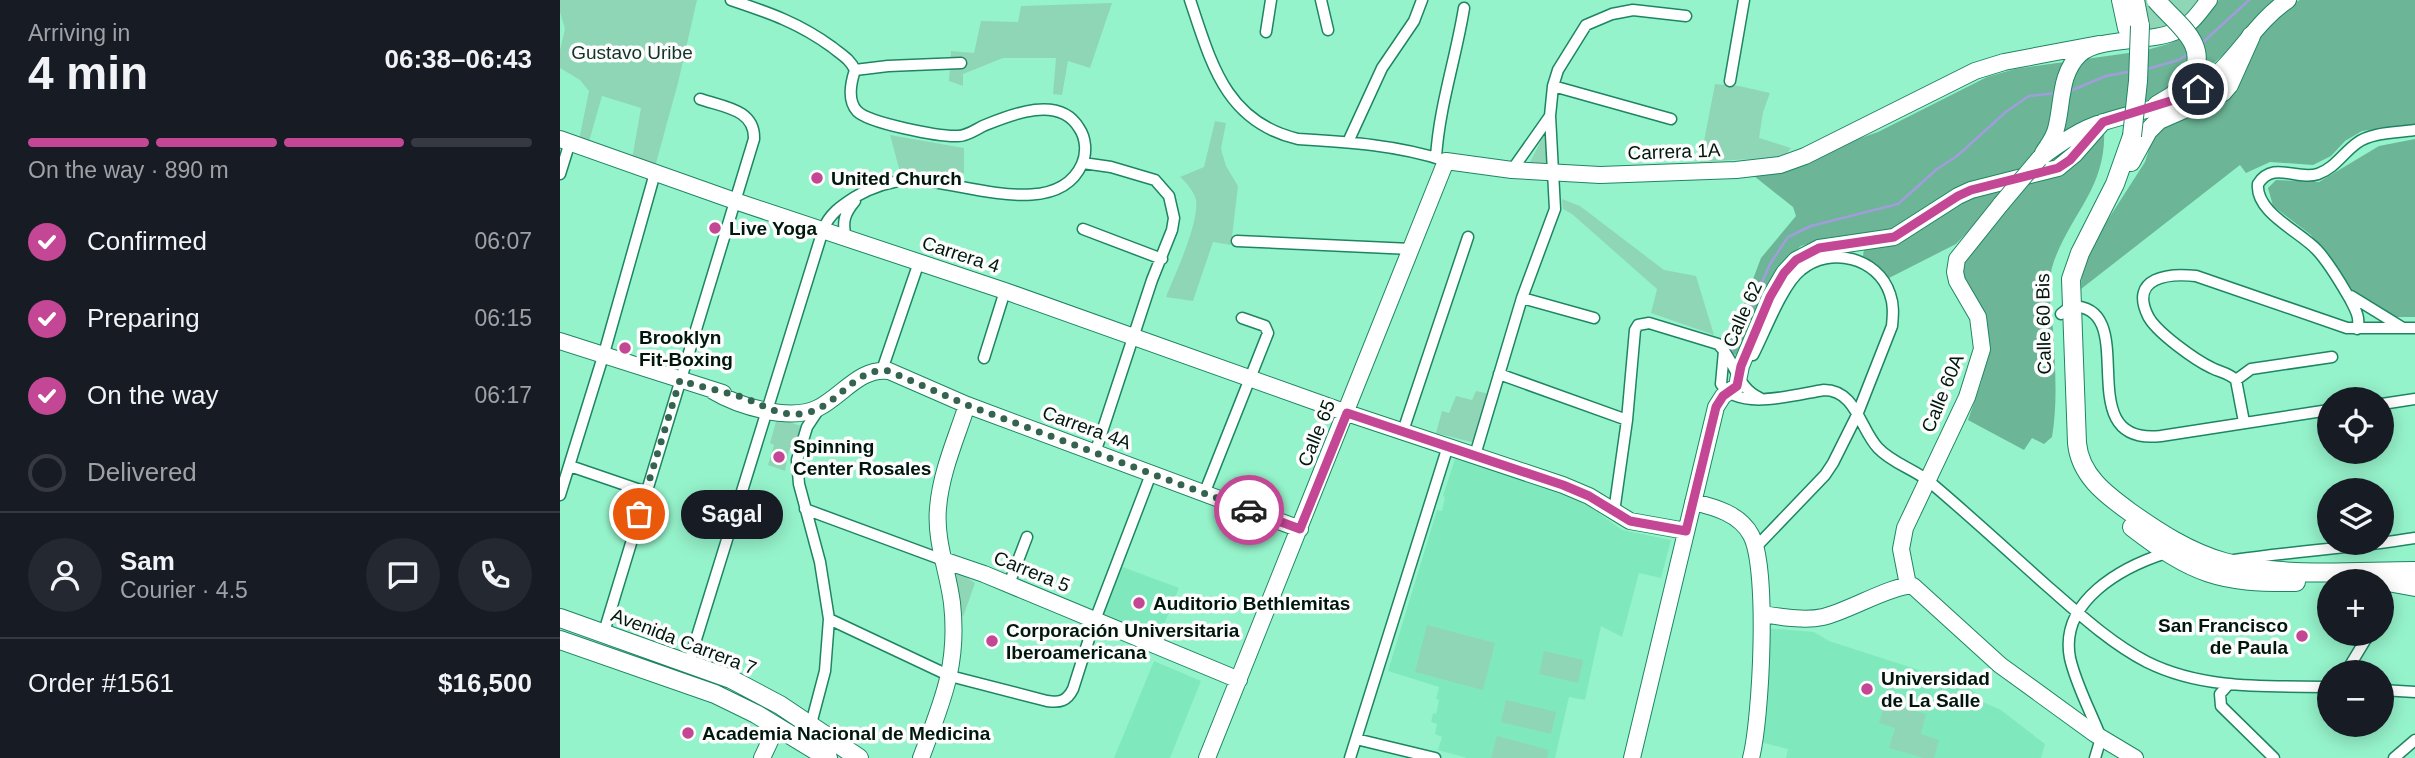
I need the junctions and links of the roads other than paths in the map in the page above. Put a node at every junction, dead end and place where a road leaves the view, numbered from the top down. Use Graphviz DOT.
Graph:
graph roads {
  1 [pos="731,0"];
  2 [pos="1190,0"];
  3 [pos="1271,0"];
  4 [pos="1321,0"];
  5 [pos="1422,0"];
  6 [pos="1744,0"];
  7 [pos="2121,0"];
  8 [pos="2134,0"];
  9 [pos="2155,0"];
  10 [pos="2209,0"];
  11 [pos="2288,0"];
  12 [pos="1464,8"];
  13 [pos="1686,16"];
  14 [pos="2134,27"];
  15 [pos="1328,30"];
  16 [pos="1266,32"];
  17 [pos="2251,36"];
  18 [pos="2098,44"];
  19 [pos="961,63"];
  20 [pos="855,70"];
  21 [pos="1730,80"];
  22 [pos="1553,86"];
  23 [pos="700,99"];
  24 [pos="2157,105"];
  25 [pos="2058,109"];
  26 [pos="1550,116"];
  27 [pos="1671,119"];
  28 [pos="2097,124"];
  29 [pos="2415,130"];
  30 [pos="2126,136"];
  31 [pos="565,140"];
  32 [pos="1348,142"];
  33 [pos="1441,159"];
  34 [pos="2039,159"];
  35 [pos="1083,163"];
  36 [pos="1512,170"];
  37 [pos="655,173"];
  38 [pos="1554,173"];
  39 [pos="560,174"];
  40 [pos="861,194"];
  41 [pos="2108,197"];
  42 [pos="734,201"];
  43 [pos="1083,229"];
  44 [pos="822,230"];
  45 [pos="1468,236"];
  46 [pos="846,239"];
  47 [pos="1237,242"];
  48 [pos="1411,249"];
  49 [pos="1162,259"];
  50 [pos="919,262"];
  51 [pos="1005,291"];
  52 [pos="2346,292"];
  53 [pos="1522,298"];
  54 [pos="2072,309"];
  55 [pos="1242,318"];
  56 [pos="1594,318"];
  57 [pos="2101,322"];
  58 [pos="2403,328"];
  59 [pos="2415,328"];
  60 [pos="2357,329"];
  61 [pos="1133,337"];
  62 [pos="560,341"];
  63 [pos="1724,351"];
  64 [pos="603,355"];
  65 [pos="984,358"];
  66 [pos="2332,358"];
  67 [pos="882,370"];
  68 [pos="1740,373"];
  69 [pos="1499,374"];
  70 [pos="1249,378"];
  71 [pos="680,380"];
  72 [pos="2236,380"];
  73 [pos="1729,393"];
  74 [pos="1763,399"];
  75 [pos="2415,399"];
  76 [pos="2394,402"];
  77 [pos="967,405"];
  78 [pos="821,407"];
  79 [pos="767,410"];
  80 [pos="2317,412"];
  81 [pos="1347,413"];
  82 [pos="1857,415"];
  83 [pos="1627,420"];
  84 [pos="2244,422"];
  85 [pos="1403,431"];
  86 [pos="1448,446"];
  87 [pos="1095,453"];
  88 [pos="1475,455"];
  89 [pos="570,466"];
  90 [pos="1151,474"];
  91 [pos="1928,479"];
  92 [pos="646,492"];
  93 [pos="1204,494"];
  94 [pos="560,495"];
  95 [pos="1693,502"];
  96 [pos="805,509"];
  97 [pos="2119,511"];
  98 [pos="1614,512"];
  99 [pos="1300,529"];
  100 [pos="1686,531"];
  101 [pos="1027,537"];
  102 [pos="2415,538"];
  103 [pos="1756,547"];
  104 [pos="2166,553"];
  105 [pos="943,560"];
  106 [pos="2223,562"];
  107 [pos="2415,571"];
  108 [pos="2317,582"];
  109 [pos="2394,582"];
  110 [pos="2415,582"];
  111 [pos="1009,584"];
  112 [pos="2394,584"];
  113 [pos="1908,585"];
  114 [pos="2415,588"];
  115 [pos="2078,613"];
  116 [pos="1762,614"];
  117 [pos="560,618"];
  118 [pos="829,619"];
  119 [pos="1095,620"];
  120 [pos="604,632"];
  121 [pos="560,640"];
  122 [pos="689,662"];
  123 [pos="950,676"];
  124 [pos="1240,680"];
  125 [pos="2228,685"];
  126 [pos="2317,687"];
  127 [pos="2394,691"];
  128 [pos="2415,692"];
  129 [pos="811,724"];
  130 [pos="776,726"];
  131 [pos="2101,738"];
  132 [pos="1356,739"];
  133 [pos="2415,740"];
  134 [pos="762,758"];
  135 [pos="828,758"];
  136 [pos="859,758"];
  137 [pos="920,758"];
  138 [pos="1207,758"];
  139 [pos="1350,758"];
  140 [pos="1435,758"];
  141 [pos="1632,758"];
  142 [pos="1751,758"];
  143 [pos="2095,758"];
  144 [pos="2135,758"];
  145 [pos="2274,758"];
  146 [pos="2394,758"];
  1 -- 20 [label="street"];
  2 -- 32 [label="street, Carrera 1A"];
  3 -- 16 [label="street"];
  4 -- 15 [label="street"];
  5 -- 32 [label="street"];
  6 -- 21 [label="street"];
  7 -- 14 [label="main road, Calle 60 Bis"];
  8 -- 14 [label="main road, Calle 60 Bis"];
  9 -- 24 [label="main road, bridge"];
  10 -- 18 [label="street, Calle 60A"];
  11 -- 17 [label="street, Calle 60A"];
  12 -- 33 [label="street, Calle 65"];
  13 -- 22 [label="street"];
  14 -- 30 [label="main road, Calle 60 Bis, bridge"];
  17 -- 24 [label="street, Calle 60A"];
  17 -- 41 [label="main road"];
  18 -- 25 [label="street, Calle 60A"];
  18 -- 38 [label="street, Carrera 1A"];
  19 -- 20 [label="street"];
  20 -- 35 [label="street"];
  22 -- 26 [label="street"];
  22 -- 27 [label="street"];
  23 -- 42 [label="street"];
  24 -- 28 [label="street, Calle 60A"];
  25 -- 28 [label="street"];
  25 -- 34 [label="street, Calle 60A"];
  26 -- 36 [label="street"];
  26 -- 38 [label="street"];
  28 -- 34 [label="street, Calle 60A"];
  28 -- 68 [label="street, Calle 62"];
  29 -- 52 [label="street"];
  30 -- 41 [label="main road, Calle 60 Bis"];
  30 -- 54 [label="main road, Calle 60 Bis"];
  31 -- 37 [label="street, Carrera 4"];
  31 -- 39 [label="street"];
  32 -- 33 [label="street, Carrera 1A"];
  33 -- 36 [label="street, Carrera 1A"];
  33 -- 48 [label="street, Calle 65"];
  34 -- 91 [label="street, Calle 60A, bridge"];
  35 -- 40 [label="street"];
  35 -- 49 [label="street"];
  36 -- 38 [label="street, Carrera 1A"];
  37 -- 42 [label="street, Carrera 4"];
  37 -- 64 [label="street"];
  38 -- 53 [label="street"];
  40 -- 44 [label="street"];
  40 -- 46 [label="street"];
  41 -- 54 [label="main road, Calle 60 Bis"];
  42 -- 44 [label="street, Carrera 4"];
  42 -- 71 [label="street"];
  43 -- 49 [label="street"];
  44 -- 46 [label="street, Carrera 4"];
  44 -- 79 [label="street"];
  45 -- 85 [label="street"];
  46 -- 50 [label="street, Carrera 4"];
  47 -- 48 [label="street"];
  48 -- 81 [label="street, Calle 65"];
  49 -- 61 [label="street"];
  50 -- 51 [label="street, Carrera 4"];
  50 -- 67 [label="street"];
  51 -- 61 [label="street, Carrera 4"];
  51 -- 65 [label="street"];
  52 -- 58 [label="street"];
  52 -- 60 [label="street"];
  53 -- 56 [label="street"];
  53 -- 69 [label="street"];
  54 -- 57 [label="street"];
  54 -- 57 [label="street"];
  54 -- 97 [label="main road, Calle 60 Bis"];
  55 -- 70 [label="street"];
  57 -- 84 [label="street"];
  58 -- 59 [label="street"];
  58 -- 60 [label="street"];
  60 -- 72 [label="street"];
  61 -- 70 [label="street, Carrera 4"];
  61 -- 87 [label="street"];
  62 -- 64 [label="street"];
  63 -- 68 [label="street"];
  63 -- 73 [label="street"];
  63 -- 83 [label="street"];
  64 -- 71 [label="street"];
  64 -- 89 [label="street"];
  66 -- 72 [label="street"];
  67 -- 77 [label="street, Carrera 4A"];
  67 -- 78 [label="street"];
  68 -- 73 [label="street, Calle 62"];
  68 -- 74 [label="street"];
  68 -- 82 [label="street"];
  69 -- 83 [label="street"];
  69 -- 88 [label="street"];
  70 -- 81 [label="street, Carrera 4"];
  70 -- 93 [label="street"];
  71 -- 79 [label="street"];
  71 -- 92 [label="street"];
  72 -- 84 [label="street"];
  73 -- 74 [label="street"];
  73 -- 95 [label="street, Calle 62"];
  74 -- 82 [label="street"];
  75 -- 76 [label="street"];
  77 -- 87 [label="street, Carrera 4A"];
  77 -- 105 [label="street"];
  78 -- 79 [label="street"];
  78 -- 96 [label="street"];
  79 -- 122 [label="street"];
  80 -- 84 [label="street"];
  81 -- 85 [label="street, Carrera 4"];
  81 -- 99 [label="street, Calle 65"];
  82 -- 91 [label="street"];
  82 -- 103 [label="street"];
  83 -- 98 [label="street"];
  85 -- 86 [label="street, Carrera 4"];
  86 -- 88 [label="street, Carrera 4"];
  86 -- 132 [label="street"];
  87 -- 90 [label="street, Carrera 4A"];
  88 -- 98 [label="street, Carrera 4"];
  89 -- 92 [label="street"];
  89 -- 94 [label="street"];
  90 -- 93 [label="street, Carrera 4A"];
  90 -- 119 [label="street"];
  91 -- 113 [label="street, Calle 60A"];
  91 -- 115 [label="street"];
  92 -- 120 [label="street"];
  93 -- 99 [label="street, Carrera 4A"];
  95 -- 100 [label="street, Calle 62"];
  95 -- 103 [label="street"];
  96 -- 105 [label="street, Carrera 5"];
  96 -- 118 [label="street"];
  97 -- 104 [label="main road"];
  97 -- 106 [label="main road"];
  98 -- 100 [label="street, Carrera 4"];
  99 -- 124 [label="street, Calle 65"];
  100 -- 141 [label="street, Calle 62"];
  101 -- 111 [label="street"];
  102 -- 106 [label="street"];
  103 -- 116 [label="street"];
  104 -- 108 [label="main road"];
  104 -- 115 [label="street"];
  105 -- 111 [label="street, Carrera 5"];
  105 -- 123 [label="street"];
  106 -- 107 [label="main road"];
  109 -- 110 [label="main road"];
  111 -- 119 [label="street, Carrera 5"];
  112 -- 114 [label="street"];
  113 -- 116 [label="street"];
  113 -- 131 [label="street"];
  115 -- 125 [label="street"];
  115 -- 131 [label="street"];
  116 -- 142 [label="street"];
  117 -- 120 [label="main road, Avenida Carrera 7"];
  118 -- 123 [label="street"];
  118 -- 129 [label="street"];
  119 -- 123 [label="street"];
  119 -- 124 [label="street, Carrera 5"];
  120 -- 122 [label="main road, Avenida Carrera 7"];
  121 -- 130 [label="main road, Avenida Carrera 7"];
  122 -- 129 [label="main road, Avenida Carrera 7"];
  123 -- 137 [label="street"];
  124 -- 138 [label="street, Calle 65"];
  125 -- 126 [label="street"];
  125 -- 145 [label="street"];
  127 -- 128 [label="street"];
  129 -- 136 [label="main road, Avenida Carrera 7"];
  130 -- 134 [label="street"];
  130 -- 135 [label="main road, Avenida Carrera 7"];
  131 -- 143 [label="street"];
  131 -- 144 [label="street"];
  132 -- 139 [label="street"];
  132 -- 140 [label="street"];
  133 -- 146 [label="street"];
}
